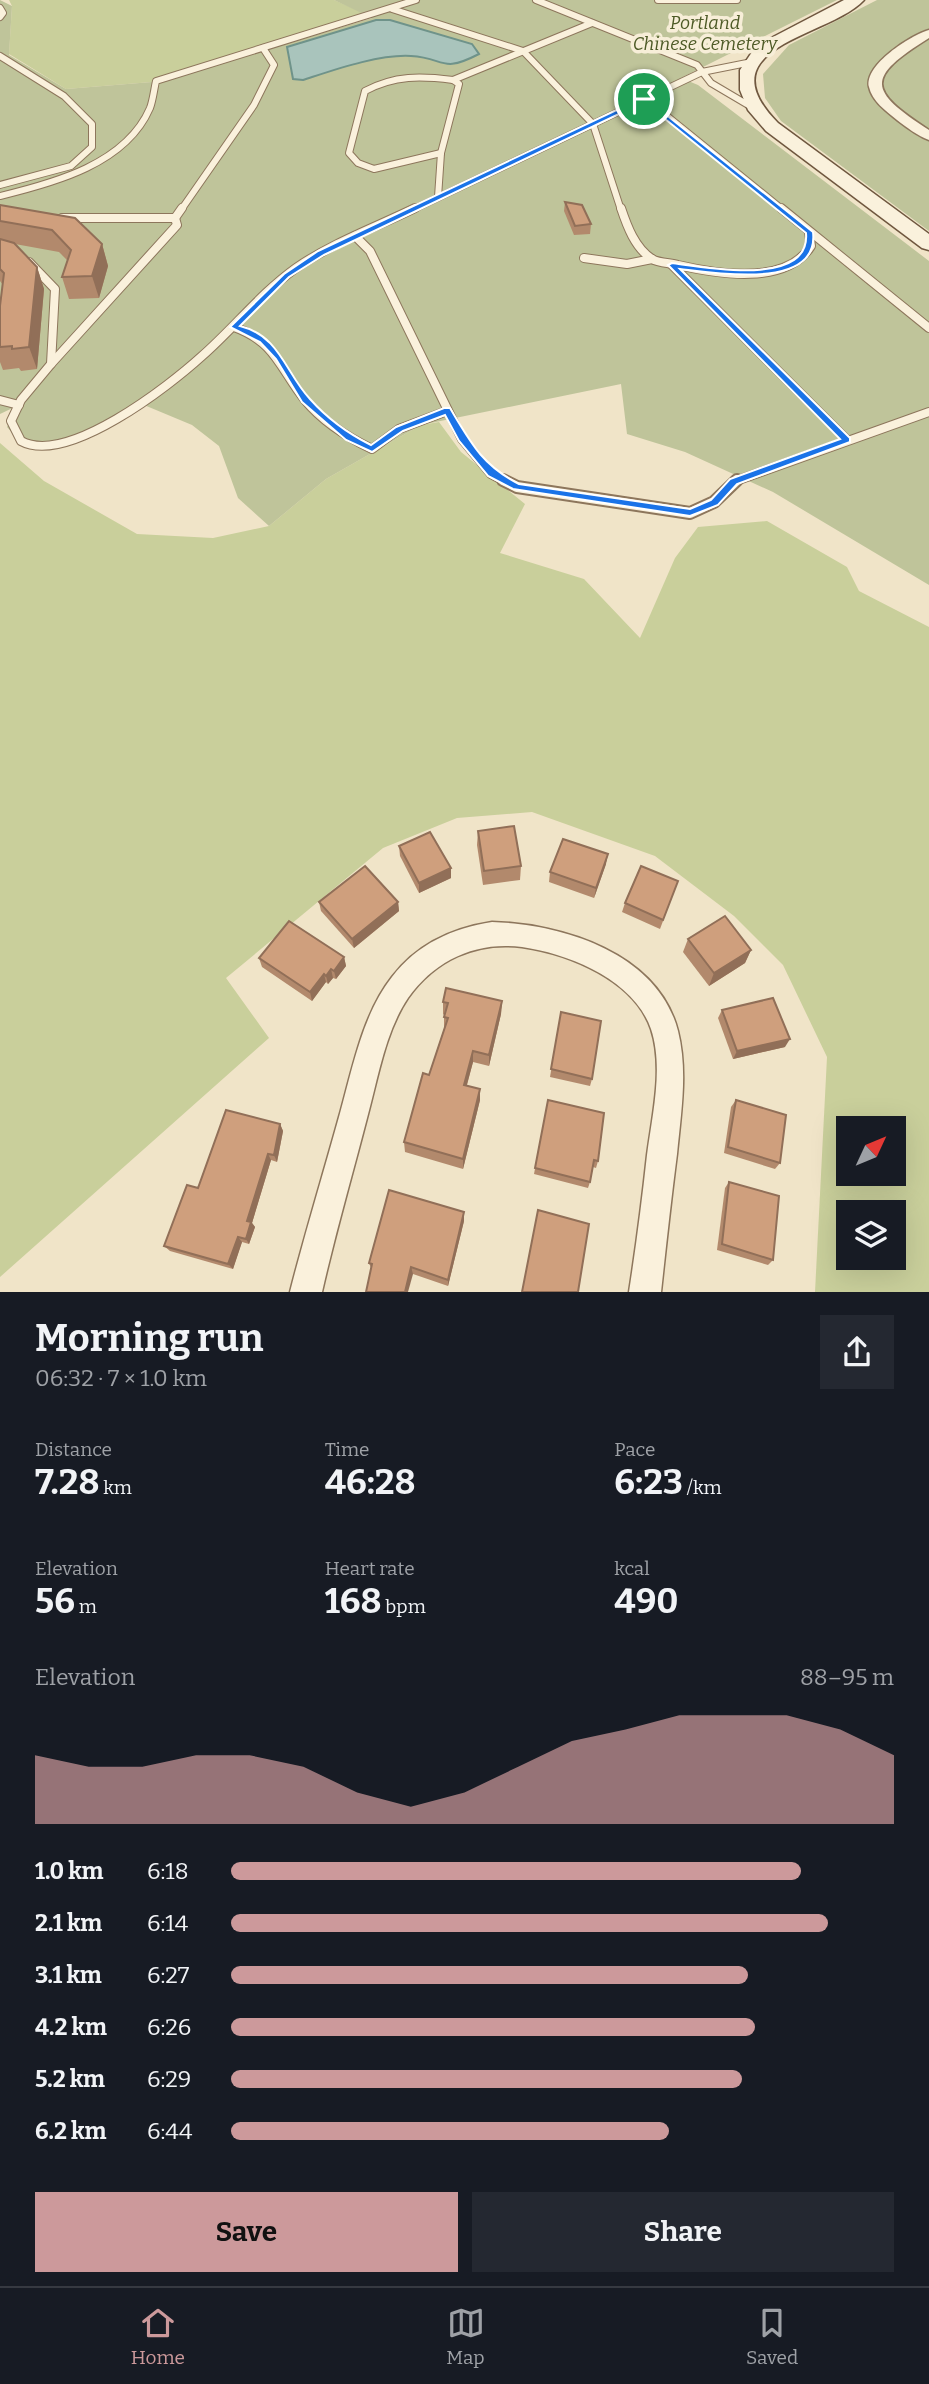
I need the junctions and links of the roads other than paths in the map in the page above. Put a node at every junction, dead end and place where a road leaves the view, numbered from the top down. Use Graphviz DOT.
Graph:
graph roads {
  1 [pos="416,0"];
  2 [pos="536,0"];
  3 [pos="658,0"];
  4 [pos="737,0"];
  5 [pos="856,0"];
  6 [pos="0,8"];
  7 [pos="392,9"];
  8 [pos="0,17"];
  9 [pos="592,23"];
  10 [pos="929,33"];
  11 [pos="263,48"];
  12 [pos="523,51"];
  13 [pos="0,56"];
  14 [pos="752,62"];
  15 [pos="702,72"];
  16 [pos="453,80"];
  17 [pos="646,99"];
  18 [pos="755,109"];
  19 [pos="929,121"];
  20 [pos="593,124"];
  21 [pos="911,125"];
  22 [pos="929,136"];
  23 [pos="441,153"];
  24 [pos="0,185"];
  25 [pos="0,196"];
  26 [pos="438,197"];
  27 [pos="54,218"];
  28 [pos="175,218"];
  29 [pos="809,232"];
  30 [pos="355,236"];
  31 [pos="929,244"];
  32 [pos="13,256"];
  33 [pos="584,258"];
  34 [pos="652,259"];
  35 [pos="672,265"];
  36 [pos="234,327"];
  37 [pos="929,328"];
  38 [pos="51,364"];
  39 [pos="0,400"];
  40 [pos="19,405"];
  41 [pos="447,411"];
  42 [pos="929,412"];
  43 [pos="847,440"];
  44 [pos="306,1292"];
  45 [pos="645,1292"];
  1 -- 7 [label="lane"];
  2 -- 9 [label="lane"];
  3 -- 4 [label="lane"];
  5 -- 14 [label="main road"];
  6 -- 8 [label="lane"];
  7 -- 11 [label="lane"];
  7 -- 12 [label="lane"];
  9 -- 12 [label="lane"];
  9 -- 15 [label="lane"];
  10 -- 21 [label="street"];
  11 -- 25 [label="lane"];
  11 -- 28 [label="lane"];
  12 -- 16 [label="lane"];
  12 -- 20 [label="lane"];
  13 -- 24 [label="lane"];
  14 -- 15 [label="lane"];
  14 -- 18 [label="main road"];
  15 -- 17 [label="lane"];
  15 -- 18 [label="lane"];
  16 -- 23 [label="lane"];
  16 -- 23 [label="lane"];
  17 -- 20 [label="lane"];
  17 -- 29 [label="lane"];
  18 -- 31 [label="main road"];
  19 -- 21 [label="street"];
  20 -- 26 [label="lane"];
  20 -- 34 [label="lane"];
  21 -- 22 [label="street"];
  23 -- 26 [label="lane"];
  26 -- 30 [label="lane"];
  27 -- 28 [label="lane"];
  28 -- 38 [label="lane"];
  29 -- 35 [label="lane"];
  29 -- 37 [label="lane"];
  30 -- 36 [label="lane"];
  30 -- 41 [label="lane"];
  32 -- 38 [label="lane"];
  33 -- 34 [label="lane"];
  34 -- 35 [label="lane"];
  35 -- 43 [label="lane"];
  36 -- 40 [label="lane"];
  36 -- 41 [label="lane"];
  38 -- 40 [label="lane"];
  39 -- 40 [label="lane"];
  41 -- 43 [label="lane"];
  42 -- 43 [label="lane"];
  44 -- 45 [label="street"];
}
